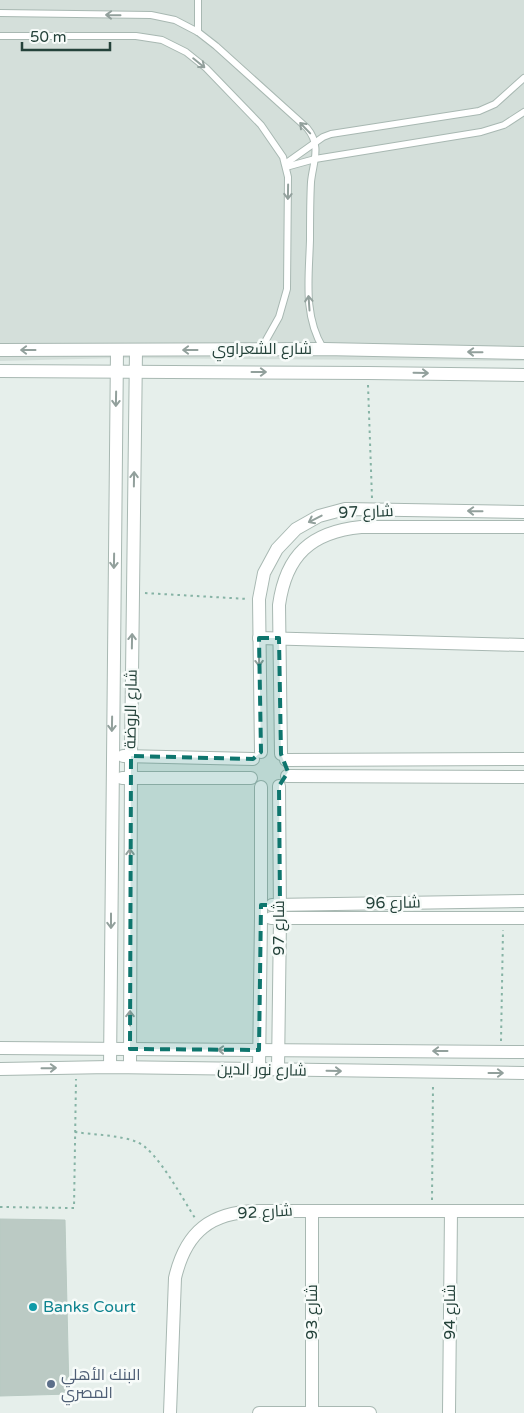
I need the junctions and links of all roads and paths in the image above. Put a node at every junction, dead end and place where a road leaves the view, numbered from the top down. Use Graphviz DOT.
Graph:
graph roads {
  1 [pos="198,0"];
  2 [pos="0,13"];
  3 [pos="198,32"];
  4 [pos="0,36"];
  5 [pos="524,78"];
  6 [pos="524,112"];
  7 [pos="316,143"];
  8 [pos="315,160"];
  9 [pos="286,165"];
  10 [pos="261,349"];
  11 [pos="324,349"];
  12 [pos="0,350"];
  13 [pos="117,350"];
  14 [pos="136,350"];
  15 [pos="524,353"];
  16 [pos="0,371"];
  17 [pos="117,372"];
  18 [pos="136,372"];
  19 [pos="368,372"];
  20 [pos="524,375"];
  21 [pos="372,510"];
  22 [pos="524,512"];
  23 [pos="524,528"];
  24 [pos="133,593"];
  25 [pos="259,599"];
  26 [pos="259,638"];
  27 [pos="279,638"];
  28 [pos="524,645"];
  29 [pos="112,756"];
  30 [pos="131,756"];
  31 [pos="257,756"];
  32 [pos="284,757"];
  33 [pos="524,759"];
  34 [pos="287,776"];
  35 [pos="524,777"];
  36 [pos="112,778"];
  37 [pos="130,778"];
  38 [pos="252,778"];
  39 [pos="279,786"];
  40 [pos="261,787"];
  41 [pos="524,901"];
  42 [pos="261,905"];
  43 [pos="280,905"];
  44 [pos="261,918"];
  45 [pos="280,918"];
  46 [pos="503,918"];
  47 [pos="524,918"];
  48 [pos="0,1048"];
  49 [pos="110,1049"];
  50 [pos="130,1049"];
  51 [pos="259,1050"];
  52 [pos="278,1050"];
  53 [pos="501,1051"];
  54 [pos="524,1052"];
  55 [pos="110,1067"];
  56 [pos="130,1067"];
  57 [pos="76,1068"];
  58 [pos="0,1069"];
  59 [pos="259,1070"];
  60 [pos="278,1070"];
  61 [pos="433,1072"];
  62 [pos="524,1073"];
  63 [pos="75,1132"];
  64 [pos="0,1207"];
  65 [pos="312,1211"];
  66 [pos="432,1211"];
  67 [pos="451,1211"];
  68 [pos="524,1211"];
  69 [pos="202,1228"];
  70 [pos="170,1413"];
  71 [pos="259,1413"];
  72 [pos="312,1413"];
  73 [pos="370,1413"];
  74 [pos="450,1413"];
  1 -- 3 [label="lane"];
  3 -- 2 [label="lane, one-way"];
  7 -- 3 [label="lane, one-way"];
  4 -- 9 [label="lane, one-way"];
  5 -- 7 [label="lane"];
  6 -- 8 [label="lane"];
  7 -- 8 [label="lane"];
  7 -- 9 [label="lane"];
  8 -- 9 [label="lane"];
  11 -- 8 [label="lane, one-way"];
  9 -- 10 [label="lane, one-way"];
  10 -- 11 [label="street, شارع الشعراوي"];
  10 -- 14 [label="street, شارع الشعراوي, one-way"];
  15 -- 11 [label="street, شارع الشعراوي, one-way"];
  13 -- 12 [label="street, شارع الشعراوي, one-way"];
  13 -- 14 [label="street, شارع الشعراوي"];
  13 -- 17 [label="street, شارع الروضة"];
  14 -- 18 [label="street, شارع الروضة"];
  16 -- 17 [label="street, شارع الشعراوي"];
  17 -- 18 [label="street, شارع الشعراوي"];
  17 -- 29 [label="street, شارع الروضة, one-way"];
  18 -- 19 [label="street, شارع الشعراوي, one-way"];
  24 -- 18 [label="street, شارع الروضة, one-way"];
  19 -- 20 [label="street, شارع الشعراوي, one-way"];
  19 -- 21 [label="path"];
  22 -- 21 [label="street, شارع 97, one-way"];
  21 -- 25 [label="street, شارع 97, one-way"];
  23 -- 27 [label="street, شارع 97"];
  24 -- 25 [label="path"];
  30 -- 24 [label="street, شارع الروضة, one-way"];
  25 -- 26 [label="street, شارع 97"];
  26 -- 27 [label="street"];
  26 -- 31 [label="street, شارع 97, one-way"];
  27 -- 28 [label="street"];
  27 -- 32 [label="street, شارع 97"];
  29 -- 30 [label="street"];
  29 -- 36 [label="street, شارع الروضة"];
  30 -- 31 [label="street"];
  30 -- 37 [label="street, شارع الروضة"];
  31 -- 32 [label="street"];
  31 -- 38 [label="street"];
  32 -- 33 [label="street"];
  32 -- 34 [label="street"];
  34 -- 35 [label="street"];
  34 -- 39 [label="street"];
  36 -- 37 [label="street"];
  36 -- 49 [label="street, شارع الروضة, one-way"];
  37 -- 38 [label="street"];
  50 -- 37 [label="street, شارع الروضة, one-way"];
  38 -- 40 [label="street"];
  39 -- 40 [label="street"];
  39 -- 43 [label="street, شارع 97"];
  40 -- 42 [label="street, شارع 97"];
  41 -- 43 [label="street, شارع 96"];
  42 -- 43 [label="street, شارع 96"];
  42 -- 44 [label="street, شارع 97"];
  43 -- 45 [label="street, شارع 97"];
  44 -- 45 [label="street, شارع 96"];
  44 -- 51 [label="street, شارع 97"];
  45 -- 46 [label="street, شارع 96"];
  45 -- 52 [label="street, شارع 97"];
  46 -- 47 [label="street, شارع 96"];
  46 -- 53 [label="path"];
  48 -- 49 [label="street, شارع نور الدين"];
  49 -- 50 [label="street, شارع نور الدين"];
  49 -- 55 [label="street, شارع الروضة"];
  51 -- 50 [label="street, شارع نور الدين, one-way"];
  50 -- 56 [label="street, شارع الروضة"];
  51 -- 52 [label="street, شارع نور الدين"];
  51 -- 59 [label="street, شارع 97"];
  53 -- 52 [label="street, شارع نور الدين, one-way"];
  52 -- 60 [label="street, شارع 97"];
  53 -- 54 [label="street, شارع نور الدين"];
  55 -- 56 [label="street, شارع نور الدين"];
  55 -- 57 [label="street, شارع نور الدين"];
  56 -- 59 [label="street, شارع نور الدين"];
  58 -- 57 [label="street, شارع نور الدين, one-way"];
  57 -- 63 [label="path"];
  59 -- 60 [label="street, شارع نور الدين"];
  60 -- 61 [label="street, شارع نور الدين, one-way"];
  61 -- 62 [label="street, شارع نور الدين, one-way"];
  61 -- 66 [label="path"];
  63 -- 64 [label="path"];
  63 -- 69 [label="path"];
  65 -- 66 [label="street, شارع 92"];
  65 -- 69 [label="street, شارع 92"];
  65 -- 72 [label="street, شارع 93"];
  66 -- 67 [label="street, شارع 92"];
  67 -- 68 [label="street, شارع 92"];
  67 -- 74 [label="street, شارع 94"];
  69 -- 70 [label="street, شارع 92"];
  71 -- 72 [label="street"];
  72 -- 73 [label="street"];
}
